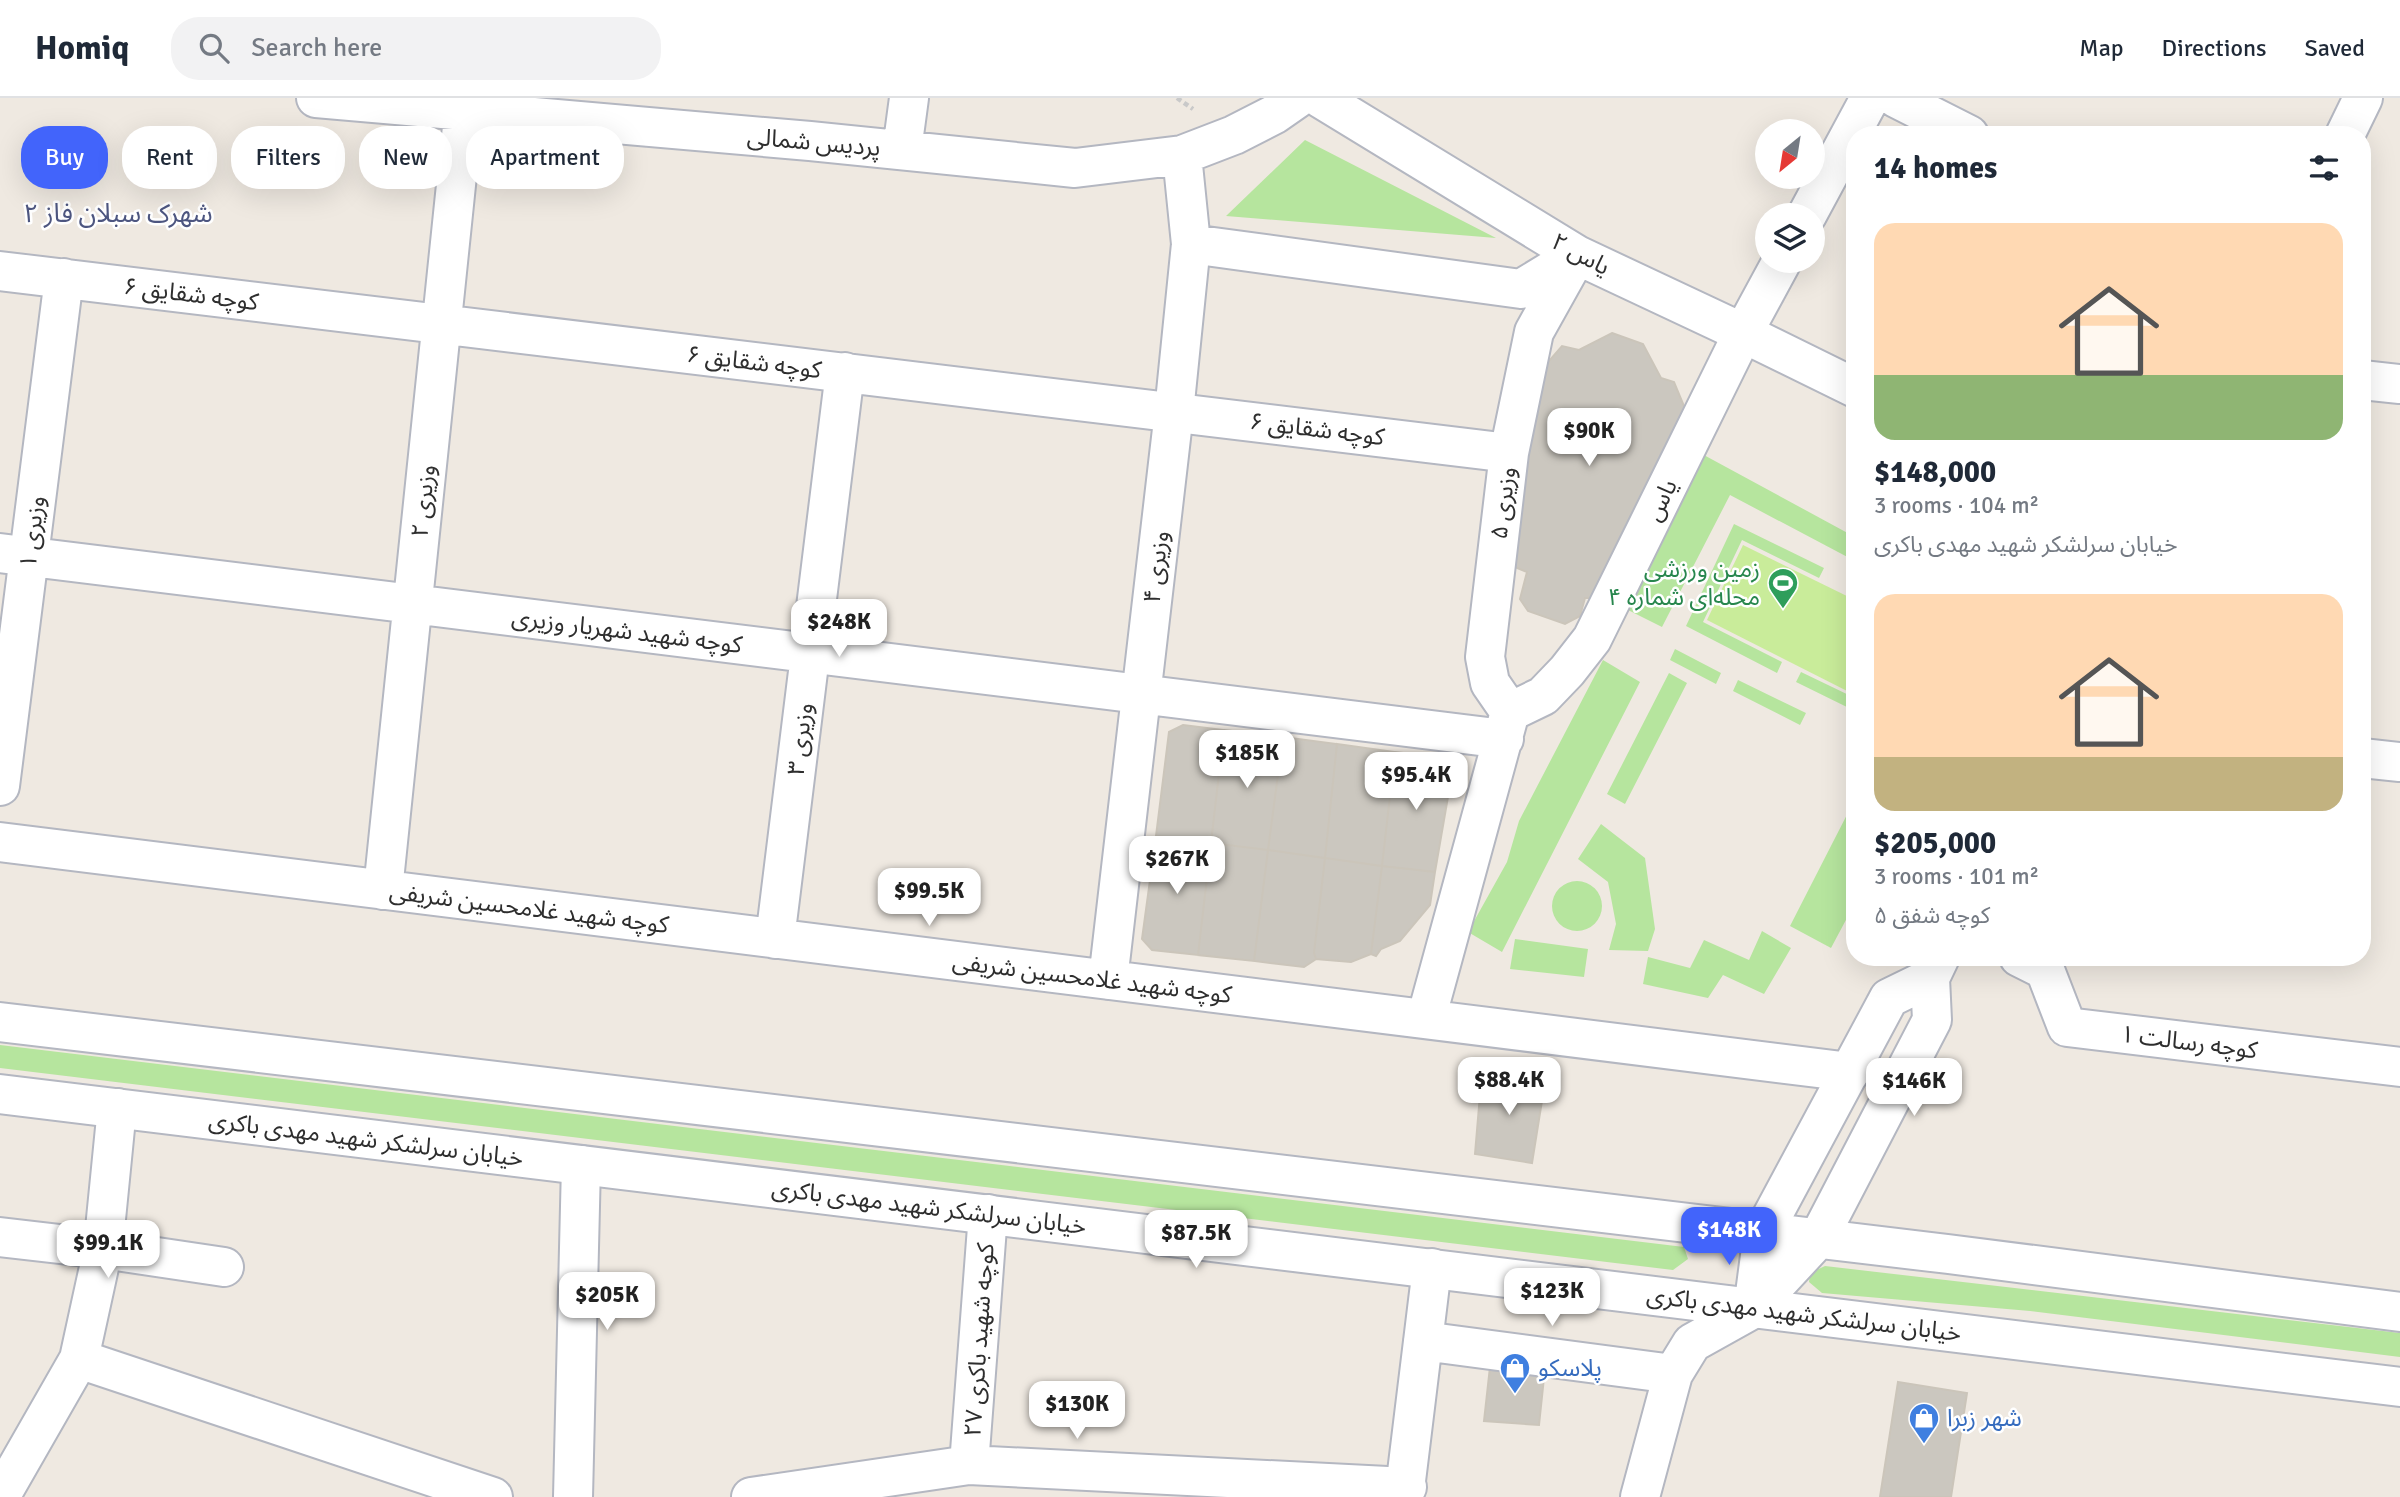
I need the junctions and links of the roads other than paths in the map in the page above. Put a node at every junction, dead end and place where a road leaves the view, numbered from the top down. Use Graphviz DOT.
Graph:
graph roads {
  1 [pos="316,98"];
  2 [pos="909,98"];
  3 [pos="1298,98"];
  4 [pos="1320,98"];
  5 [pos="1870,98"];
  6 [pos="1896,98"];
  7 [pos="2363,98"];
  8 [pos="465,105"];
  9 [pos="1855,126"];
  10 [pos="1951,126"];
  11 [pos="2349,126"];
  12 [pos="1846,143"];
  13 [pos="902,150"];
  14 [pos="1182,155"];
  15 [pos="1813,203"];
  16 [pos="1191,244"];
  17 [pos="1577,255"];
  18 [pos="0,271"];
  19 [pos="1775,273"];
  20 [pos="64,278"];
  21 [pos="442,324"];
  22 [pos="1743,332"];
  23 [pos="845,372"];
  24 [pos="2371,381"];
  25 [pos="1846,384"];
  26 [pos="2400,384"];
  27 [pos="1174,412"];
  28 [pos="1509,453"];
  29 [pos="14,555"];
  30 [pos="412,604"];
  31 [pos="810,653"];
  32 [pos="1142,694"];
  33 [pos="1507,726"];
  34 [pos="2371,759"];
  35 [pos="2400,762"];
  36 [pos="0,786"];
  37 [pos="0,842"];
  38 [pos="383,890"];
  39 [pos="775,939"];
  40 [pos="2037,966"];
  41 [pos="1935,968"];
  42 [pos="1108,980"];
  43 [pos="1426,1019"];
  44 [pos="0,1022"];
  45 [pos="2400,1067"];
  46 [pos="1850,1072"];
  47 [pos="0,1094"];
  48 [pos="117,1108"];
  49 [pos="582,1165"];
  50 [pos="988,1214"];
  51 [pos="1763,1233"];
  52 [pos="0,1237"];
  53 [pos="1818,1239"];
  54 [pos="103,1249"];
  55 [pos="224,1267"];
  56 [pos="1432,1268"];
  57 [pos="1754,1309"];
  58 [pos="2400,1312"];
  59 [pos="1423,1341"];
  60 [pos="79,1359"];
  61 [pos="1673,1374"];
  62 [pos="2400,1387"];
  63 [pos="969,1465"];
  64 [pos="1406,1492"];
  65 [pos="0,1497"];
  66 [pos="493,1497"];
  67 [pos="573,1497"];
  68 [pos="751,1497"];
  69 [pos="1640,1497"];
  1 -- 8 [label="street, پردیس شمالی"];
  2 -- 13 [label="street"];
  3 -- 14 [label="street, پردیس شمالی"];
  4 -- 17 [label="street, یاس ۲"];
  5 -- 9 [label="street"];
  6 -- 10 [label="street"];
  7 -- 11 [label="street"];
  8 -- 13 [label="street, پردیس شمالی"];
  8 -- 21 [label="street, وزیری ۲"];
  12 -- 15 [label="street"];
  13 -- 14 [label="street, پردیس شمالی"];
  14 -- 16 [label="street, وزیری ۴"];
  16 -- 17 [label="street"];
  16 -- 27 [label="street, وزیری ۴"];
  17 -- 22 [label="street, یاس ۲"];
  17 -- 28 [label="street, وزیری ۵"];
  18 -- 20 [label="street, کوچه شقایق ۶"];
  19 -- 22 [label="street, یاس"];
  20 -- 21 [label="street, کوچه شقایق ۶"];
  20 -- 29 [label="street, وزیری ۱"];
  21 -- 23 [label="street, کوچه شقایق ۶"];
  21 -- 30 [label="street, وزیری ۲"];
  22 -- 25 [label="street, یاس ۲"];
  22 -- 33 [label="street, یاس"];
  23 -- 27 [label="street, کوچه شقایق ۶"];
  23 -- 31 [label="street, وزیری ۳"];
  24 -- 26 [label="street"];
  27 -- 28 [label="street, کوچه شقایق ۶"];
  27 -- 32 [label="street, وزیری ۴"];
  28 -- 33 [label="street, وزیری ۵"];
  29 -- 30 [label="street, کوچه شهید شهریار وزیری"];
  29 -- 36 [label="street, وزیری ۱"];
  30 -- 31 [label="street, کوچه شهید شهریار وزیری"];
  30 -- 38 [label="street, وزیری ۲"];
  31 -- 32 [label="street, کوچه شهید شهریار وزیری"];
  31 -- 39 [label="street, وزیری ۳"];
  32 -- 33 [label="street, کوچه شهید شهریار وزیری"];
  32 -- 42 [label="street, وزیری ۴"];
  33 -- 43 [label="street"];
  34 -- 35 [label="street"];
  37 -- 38 [label="street, کوچه شهید غلامحسین شریفی"];
  38 -- 39 [label="street, کوچه شهید غلامحسین شریفی"];
  39 -- 42 [label="street, کوچه شهید غلامحسین شریفی"];
  40 -- 45 [label="street, کوچه رسالت ۱"];
  41 -- 46 [label="street"];
  41 -- 53 [label="street"];
  42 -- 43 [label="street, کوچه شهید غلامحسین شریفی"];
  43 -- 46 [label="street, کوچه شهید غلامحسین شریفی"];
  44 -- 51 [label="street"];
  46 -- 51 [label="street"];
  47 -- 48 [label="street, خیابان سرلشکر شهید مهدی باکری"];
  48 -- 49 [label="street, خیابان سرلشکر شهید مهدی باکری"];
  48 -- 54 [label="street"];
  49 -- 50 [label="street, خیابان سرلشکر شهید مهدی باکری"];
  49 -- 67 [label="street"];
  50 -- 56 [label="street, خیابان سرلشکر شهید مهدی باکری"];
  50 -- 63 [label="street, کوچه شهید باکری ۲۷"];
  51 -- 53 [label="street"];
  51 -- 57 [label="street"];
  52 -- 54 [label="street"];
  53 -- 57 [label="street"];
  53 -- 58 [label="street"];
  54 -- 55 [label="street"];
  54 -- 60 [label="street"];
  56 -- 57 [label="street, خیابان سرلشکر شهید مهدی باکری"];
  56 -- 59 [label="street"];
  57 -- 61 [label="street"];
  57 -- 62 [label="street, خیابان سرلشکر شهید مهدی باکری"];
  59 -- 61 [label="street"];
  59 -- 64 [label="street"];
  60 -- 65 [label="street"];
  60 -- 66 [label="street"];
  61 -- 69 [label="street"];
  63 -- 64 [label="street"];
  63 -- 68 [label="street"];
}
